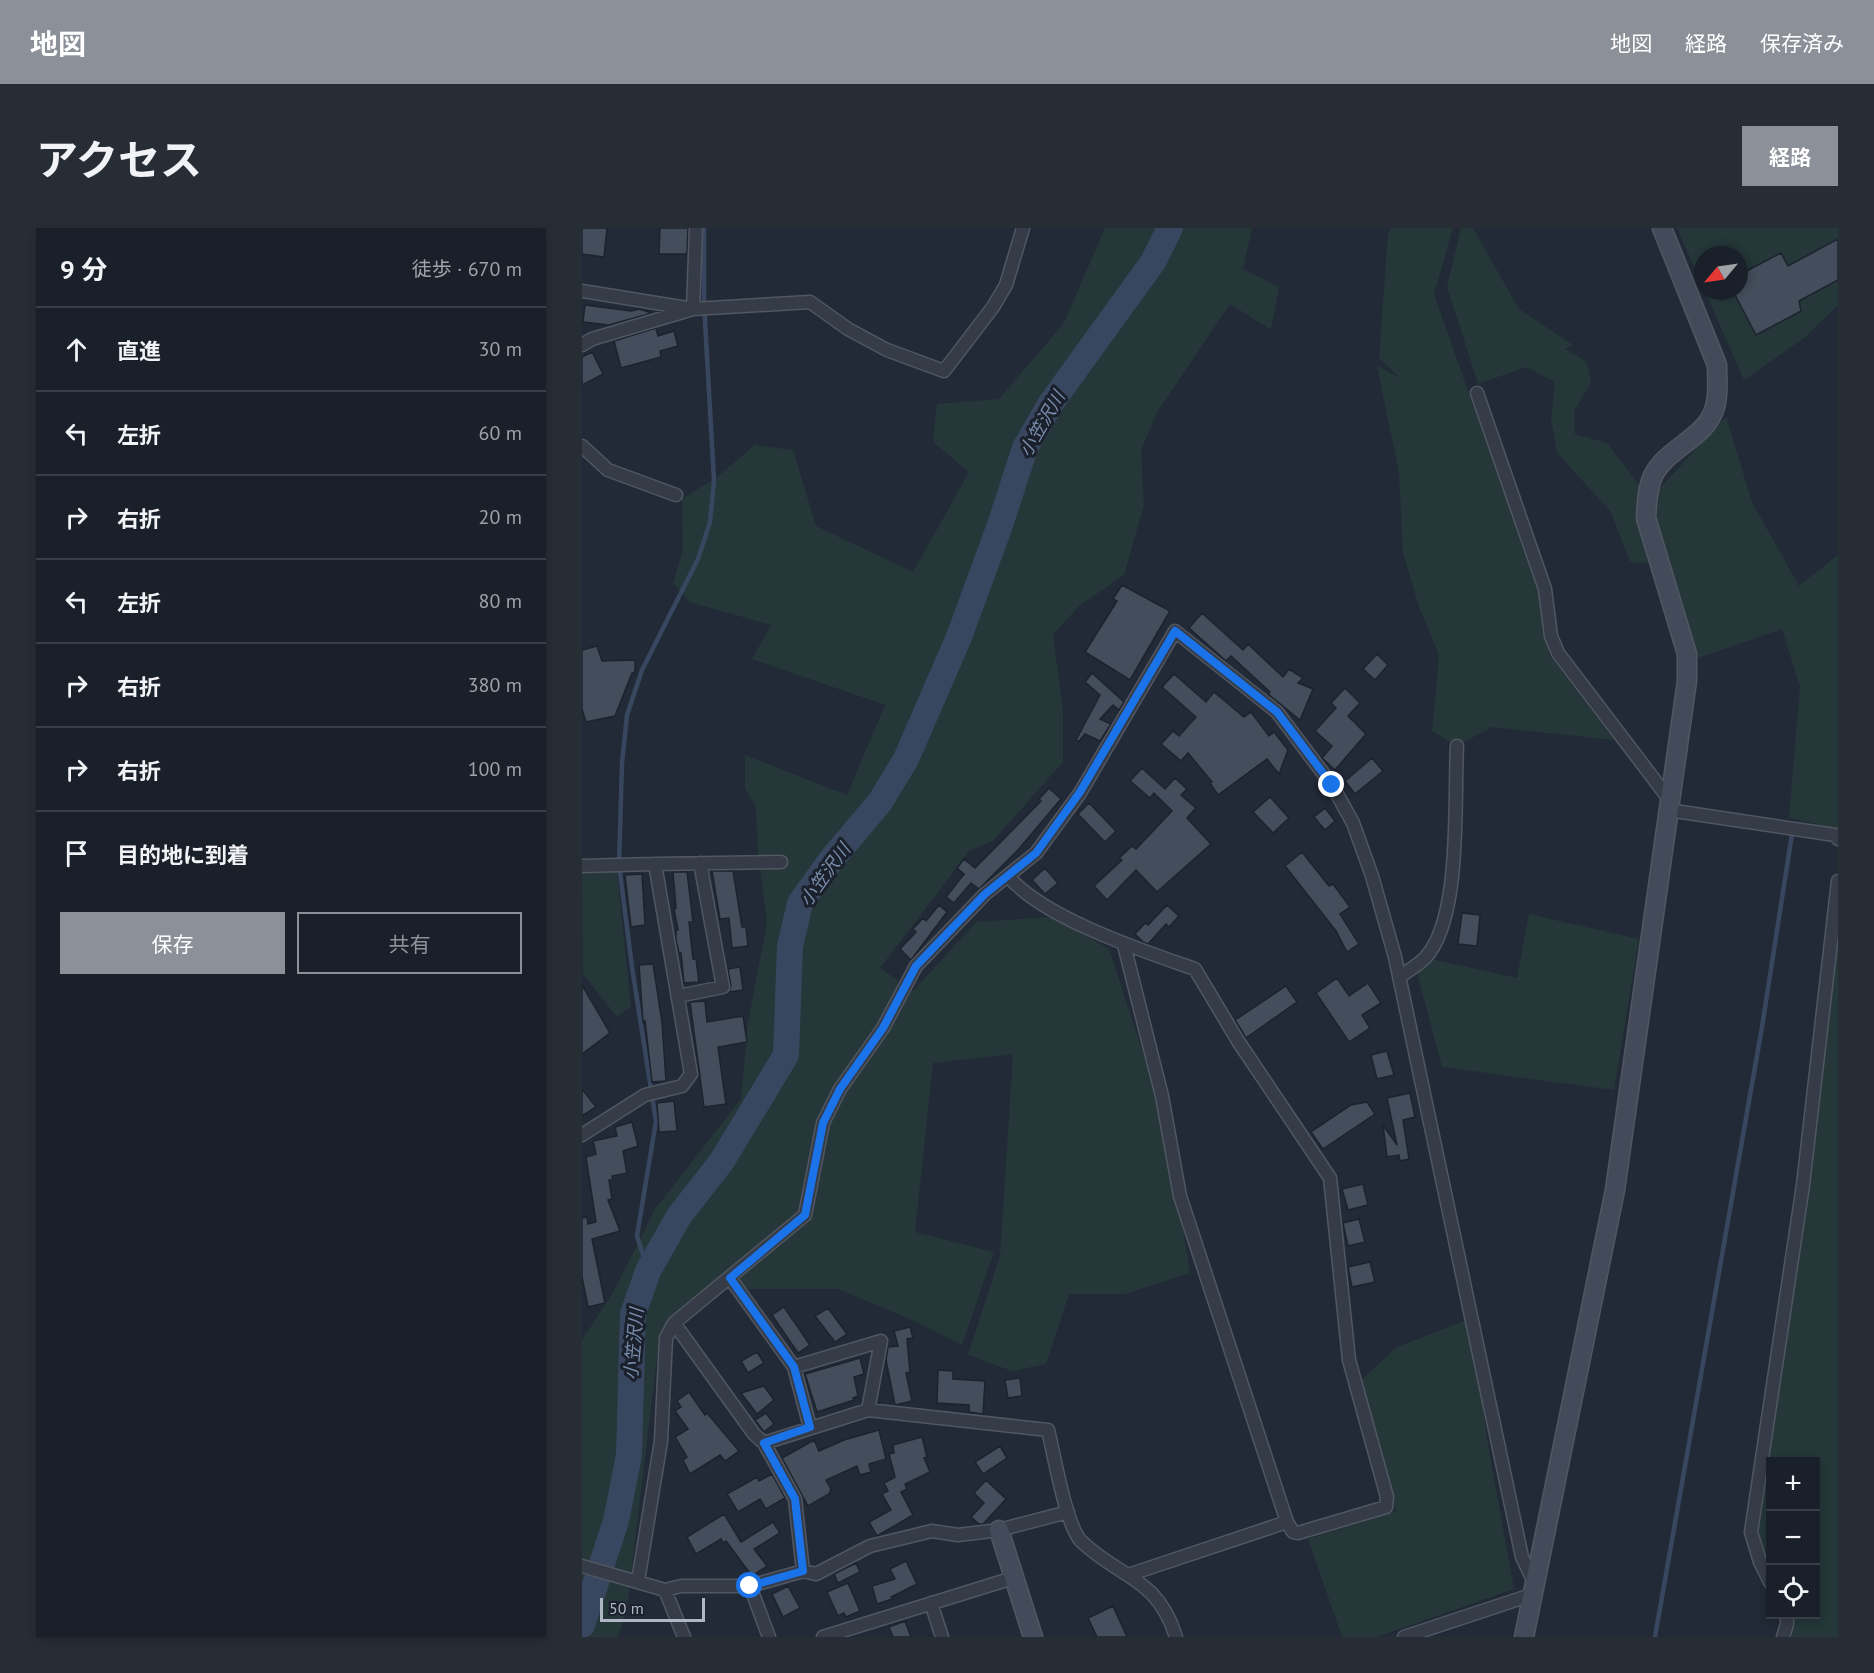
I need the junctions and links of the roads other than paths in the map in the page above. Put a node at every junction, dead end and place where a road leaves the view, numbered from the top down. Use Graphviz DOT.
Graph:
graph roads {
  1 [pos="696,228"];
  2 [pos="1023,228"];
  3 [pos="1662,228"];
  4 [pos="582,291"];
  5 [pos="693,309"];
  6 [pos="582,345"];
  7 [pos="1477,393"];
  8 [pos="582,446"];
  9 [pos="676,495"];
  10 [pos="1457,746"];
  11 [pos="1669,804"];
  12 [pos="1838,839"];
  13 [pos="781,862"];
  14 [pos="700,863"];
  15 [pos="655,864"];
  16 [pos="582,866"];
  17 [pos="1008,876"];
  18 [pos="1838,881"];
  19 [pos="1124,945"];
  20 [pos="1399,977"];
  21 [pos="678,996"];
  22 [pos="582,1135"];
  23 [pos="730,1278"];
  24 [pos="674,1323"];
  25 [pos="794,1367"];
  26 [pos="868,1410"];
  27 [pos="810,1427"];
  28 [pos="764,1443"];
  29 [pos="1068,1512"];
  30 [pos="1287,1521"];
  31 [pos="999,1530"];
  32 [pos="582,1566"];
  33 [pos="803,1571"];
  34 [pos="1766,1574"];
  35 [pos="1128,1575"];
  36 [pos="1013,1578"];
  37 [pos="636,1581"];
  38 [pos="750,1586"];
  39 [pos="1532,1589"];
  40 [pos="664,1590"];
  41 [pos="931,1603"];
  42 [pos="1787,1619"];
  43 [pos="855,1632"];
  44 [pos="684,1637"];
  45 [pos="769,1637"];
  46 [pos="823,1637"];
  47 [pos="942,1637"];
  48 [pos="1033,1637"];
  49 [pos="1176,1637"];
  50 [pos="1404,1637"];
  51 [pos="1524,1637"];
  52 [pos="1783,1637"];
  1 -- 5 [label="street"];
  2 -- 5 [label="street"];
  3 -- 11 [label="street"];
  4 -- 5 [label="street"];
  5 -- 6 [label="street"];
  7 -- 11 [label="street"];
  8 -- 9 [label="street"];
  10 -- 20 [label="street"];
  11 -- 12 [label="street"];
  11 -- 39 [label="street"];
  13 -- 14 [label="street"];
  14 -- 15 [label="street"];
  14 -- 21 [label="street"];
  15 -- 16 [label="street"];
  15 -- 21 [label="street"];
  17 -- 19 [label="street"];
  17 -- 20 [label="street"];
  17 -- 23 [label="street"];
  18 -- 34 [label="street"];
  19 -- 30 [label="street"];
  19 -- 30 [label="street"];
  20 -- 39 [label="street"];
  21 -- 22 [label="street"];
  23 -- 24 [label="street"];
  23 -- 25 [label="street"];
  24 -- 28 [label="street"];
  24 -- 37 [label="street"];
  25 -- 26 [label="street"];
  25 -- 27 [label="street"];
  26 -- 27 [label="street"];
  26 -- 29 [label="street"];
  27 -- 28 [label="street"];
  28 -- 33 [label="street"];
  29 -- 31 [label="street"];
  29 -- 35 [label="street"];
  30 -- 35 [label="street"];
  31 -- 33 [label="street"];
  31 -- 36 [label="street"];
  32 -- 37 [label="street"];
  33 -- 38 [label="street"];
  35 -- 49 [label="street"];
  36 -- 41 [label="street"];
  36 -- 48 [label="street"];
  37 -- 40 [label="street"];
  38 -- 40 [label="street"];
  38 -- 45 [label="street"];
  39 -- 50 [label="street"];
  39 -- 51 [label="street"];
  40 -- 44 [label="street"];
  41 -- 43 [label="street"];
  41 -- 47 [label="street"];
  42 -- 52 [label="street"];
  43 -- 46 [label="street"];
}
